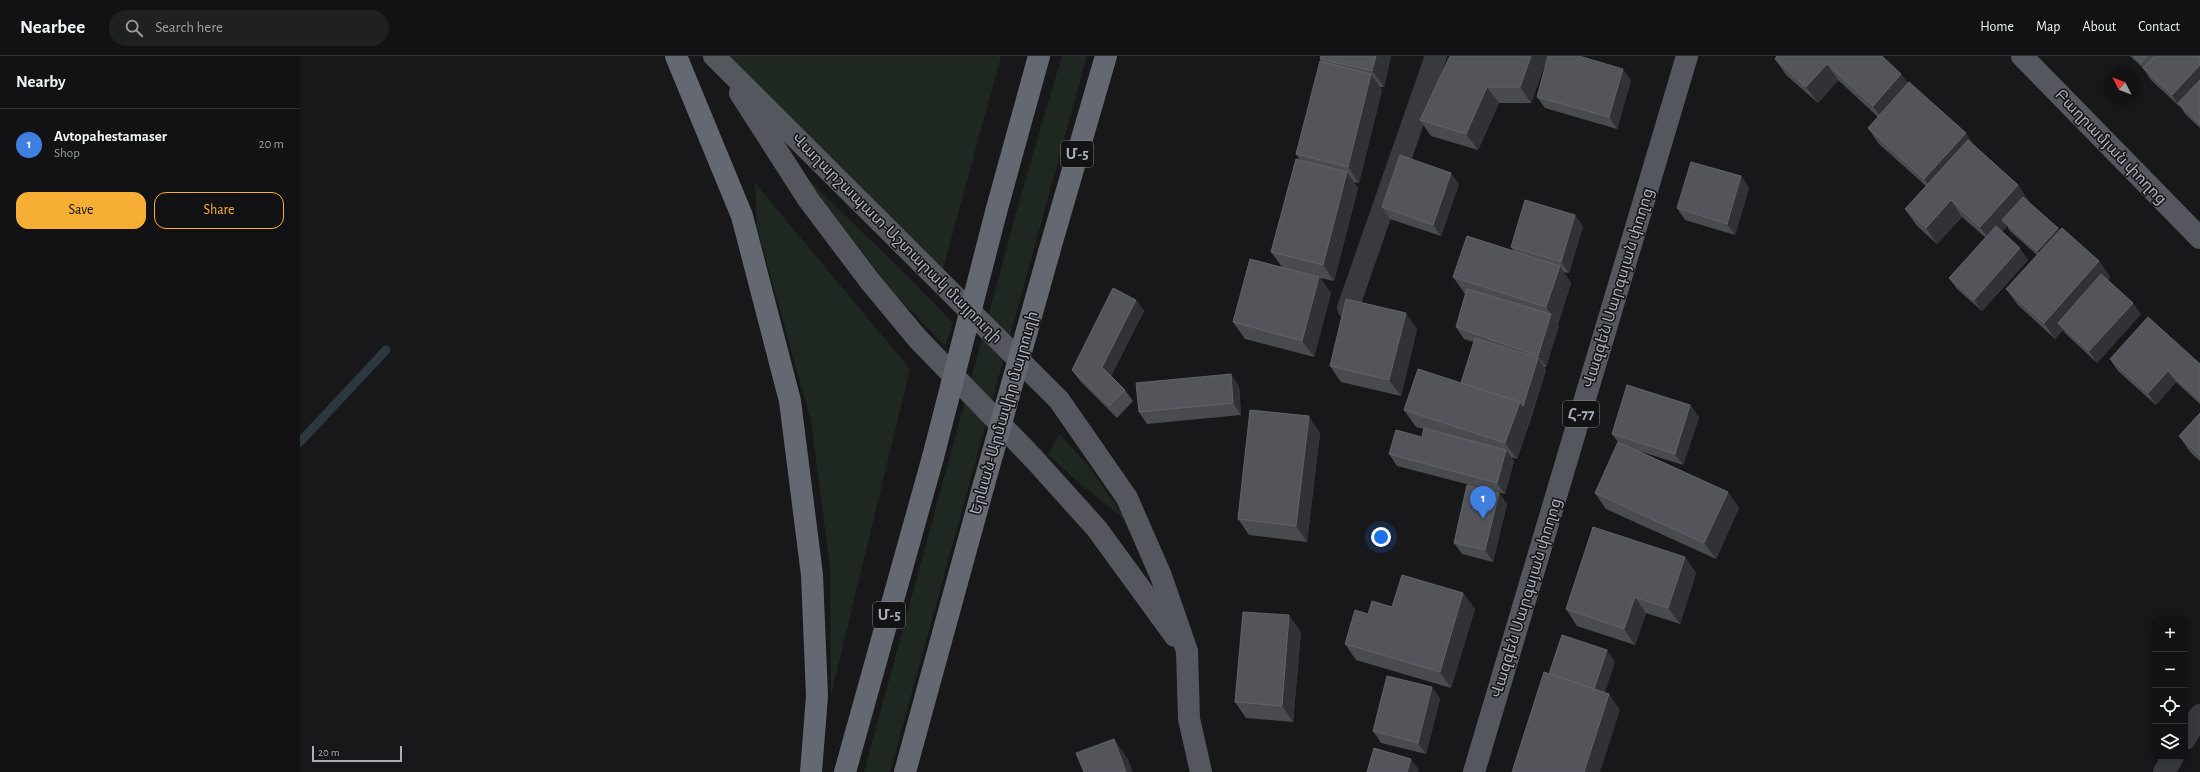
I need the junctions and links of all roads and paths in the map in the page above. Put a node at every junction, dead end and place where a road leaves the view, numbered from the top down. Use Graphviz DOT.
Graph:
graph roads {
  1 [pos="676,56"];
  2 [pos="1039,56"];
  3 [pos="1106,56"];
  4 [pos="1436,56"];
  5 [pos="1687,56"];
  6 [pos="2022,56"];
  7 [pos="717,59"];
  8 [pos="2200,238"];
  9 [pos="1348,308"];
  10 [pos="1187,651"];
  11 [pos="2200,715"];
  12 [pos="2188,734"];
  13 [pos="2172,760"];
  14 [pos="811,772"];
  15 [pos="844,772"];
  16 [pos="906,772"];
  17 [pos="1201,772"];
  18 [pos="1474,772"];
  19 [pos="2164,772"];
  1 -- 14 [label="highway"];
  2 -- 15 [label="highway, Մ-5, bridge"];
  3 -- 16 [label="highway, Երևան-Արմավիր մայրուղի / Մ-5, bridge"];
  4 -- 9 [label="street"];
  5 -- 18 [label="main road, Վազգեն Սարգսյան փողոց / Հ-77"];
  6 -- 8 [label="main road, Բաղրամյան փողոց"];
  7 -- 10 [label="main road, Վաղարշապատ-Աշտարակ մայրուղի"];
  7 -- 10 [label="main road, Վաղարշապատ-Աշտարակ մայրուղի"];
  10 -- 17 [label="main road, Վաղարշապատ-Աշտարակ մայրուղի"];
  11 -- 12 [label="street"];
  13 -- 19 [label="street"];
}
